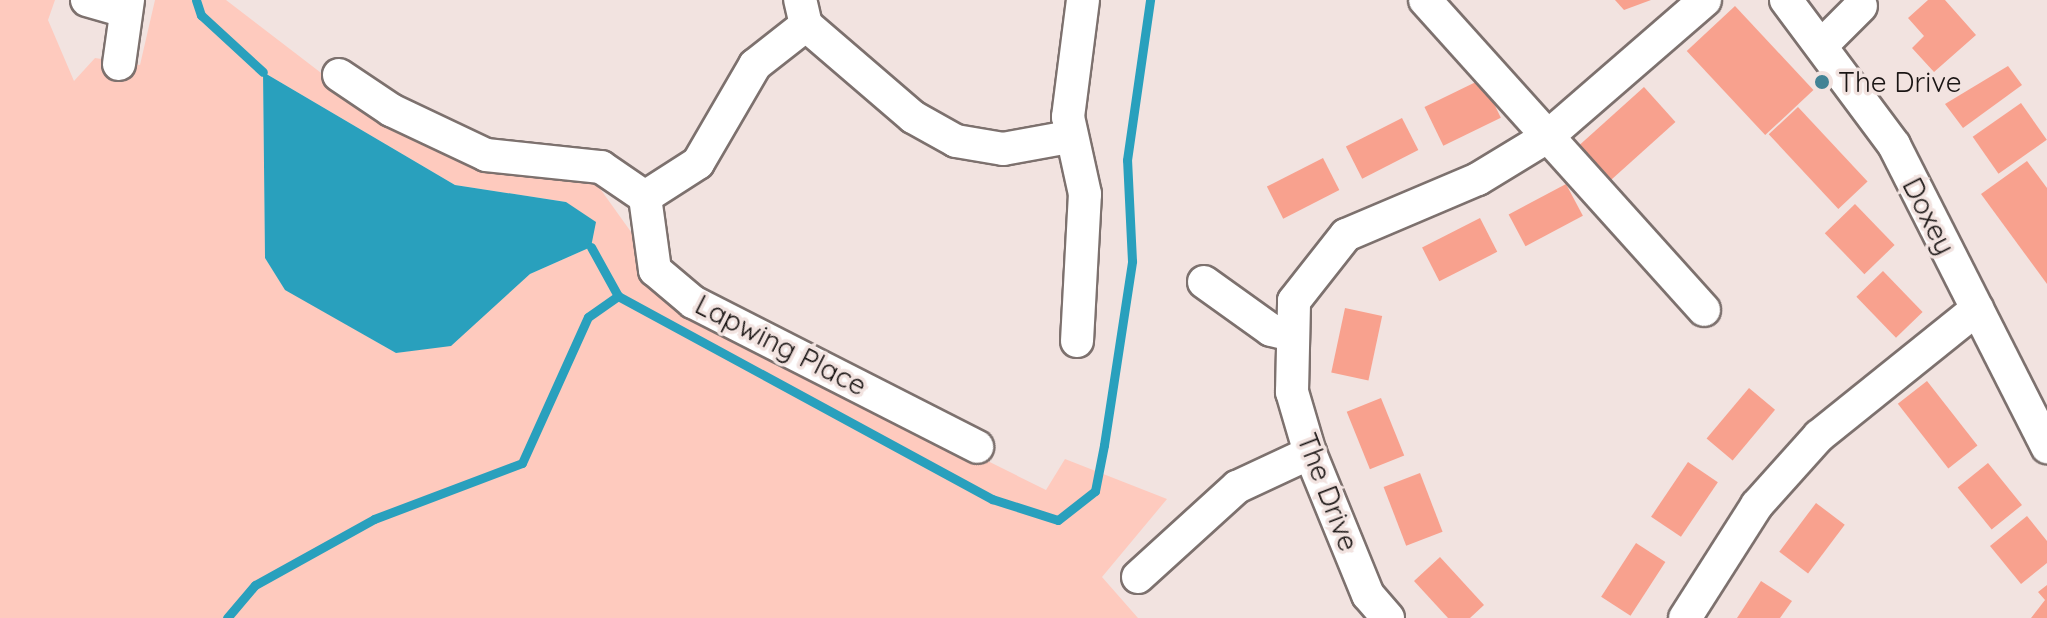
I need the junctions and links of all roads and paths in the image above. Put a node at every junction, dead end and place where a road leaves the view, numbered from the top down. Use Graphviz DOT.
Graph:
graph roads {
  1 [pos="87,0"];
  2 [pos="1083,0"];
  3 [pos="1425,0"];
  4 [pos="1705,0"];
  5 [pos="1786,0"];
  6 [pos="127,5"];
  7 [pos="1861,6"];
  8 [pos="803,12"];
  9 [pos="1822,45"];
  10 [pos="119,64"];
  11 [pos="339,75"];
  12 [pos="1069,137"];
  13 [pos="1547,137"];
  14 [pos="645,197"];
  15 [pos="1204,282"];
  16 [pos="1977,309"];
  17 [pos="1704,310"];
  18 [pos="1288,334"];
  19 [pos="1077,341"];
  20 [pos="977,447"];
  21 [pos="2047,447"];
  22 [pos="1310,453"];
  23 [pos="1138,577"];
  24 [pos="1388,618"];
  25 [pos="1685,618"];
  1 -- 6 [label="street"];
  2 -- 12 [label="street"];
  3 -- 13 [label="street"];
  4 -- 13 [label="street, The Drive"];
  5 -- 9 [label="street, Doxey"];
  6 -- 10 [label="street"];
  7 -- 9 [label="street"];
  8 -- 12 [label="street"];
  8 -- 14 [label="street"];
  9 -- 16 [label="street, Doxey"];
  11 -- 14 [label="street"];
  12 -- 19 [label="street"];
  13 -- 17 [label="street"];
  13 -- 18 [label="street, The Drive"];
  14 -- 20 [label="street, Lapwing Place"];
  15 -- 18 [label="street"];
  16 -- 21 [label="street, Doxey"];
  16 -- 25 [label="street"];
  18 -- 22 [label="street, The Drive"];
  22 -- 23 [label="street"];
  22 -- 24 [label="street, The Drive"];
}
